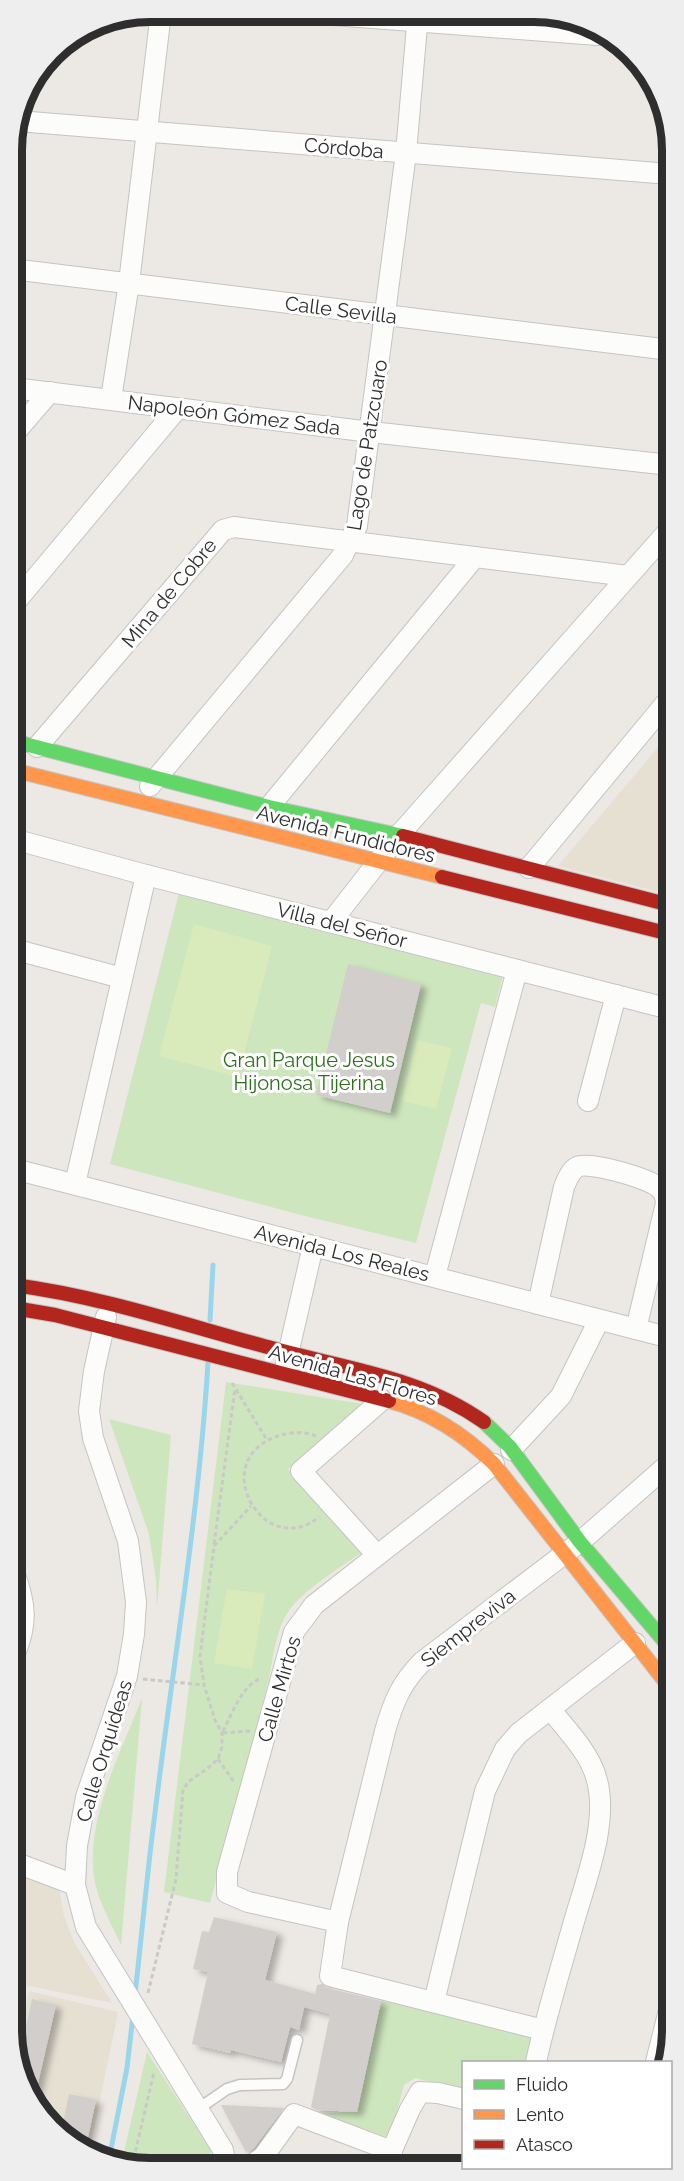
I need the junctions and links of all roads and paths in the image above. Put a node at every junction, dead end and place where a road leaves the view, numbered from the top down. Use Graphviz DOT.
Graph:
graph roads {
  1 [pos="160,22"];
  2 [pos="418,22"];
  3 [pos="26,122"];
  4 [pos="147,132"];
  5 [pos="406,153"];
  6 [pos="662,173"];
  7 [pos="23,270"];
  8 [pos="129,283"];
  9 [pos="386,315"];
  10 [pos="662,349"];
  11 [pos="23,389"];
  12 [pos="50,392"];
  13 [pos="111,399"];
  14 [pos="177,409"];
  15 [pos="23,424"];
  16 [pos="371,432"];
  17 [pos="662,464"];
  18 [pos="662,538"];
  19 [pos="351,541"];
  20 [pos="475,557"];
  21 [pos="628,576"];
  22 [pos="23,593"];
  23 [pos="662,708"];
  24 [pos="23,743"];
  25 [pos="37,747"];
  26 [pos="23,772"];
  27 [pos="156,777"];
  28 [pos="140,802"];
  29 [pos="269,807"];
  30 [pos="399,835"];
  31 [pos="23,842"];
  32 [pos="378,862"];
  33 [pos="529,868"];
  34 [pos="146,875"];
  35 [pos="662,903"];
  36 [pos="331,922"];
  37 [pos="662,932"];
  38 [pos="23,952"];
  39 [pos="517,970"];
  40 [pos="122,978"];
  41 [pos="616,995"];
  42 [pos="662,1008"];
  43 [pos="588,1101"];
  44 [pos="22,1170"];
  45 [pos="75,1184"];
  46 [pos="661,1190"];
  47 [pos="661,1222"];
  48 [pos="313,1246"];
  49 [pos="435,1276"];
  50 [pos="22,1286"];
  51 [pos="110,1303"];
  52 [pos="538,1304"];
  53 [pos="22,1309"];
  54 [pos="599,1320"];
  55 [pos="104,1329"];
  56 [pos="636,1329"];
  57 [pos="661,1336"];
  58 [pos="289,1353"];
  59 [pos="238,1363"];
  60 [pos="283,1374"];
  61 [pos="235,1389"];
  62 [pos="382,1400"];
  63 [pos="317,1437"];
  64 [pos="267,1440"];
  65 [pos="511,1450"];
  66 [pos="494,1464"];
  67 [pos="661,1472"];
  68 [pos="252,1506"];
  69 [pos="322,1515"];
  70 [pos="214,1546"];
  71 [pos="572,1548"];
  72 [pos="377,1555"];
  73 [pos="22,1594"];
  74 [pos="22,1630"];
  75 [pos="661,1639"];
  76 [pos="634,1643"];
  77 [pos="661,1677"];
  78 [pos="143,1679"];
  79 [pos="269,1679"];
  80 [pos="204,1685"];
  81 [pos="550,1709"];
  82 [pos="255,1732"];
  83 [pos="222,1733"];
  84 [pos="218,1759"];
  85 [pos="239,1788"];
  86 [pos="22,1865"];
  87 [pos="75,1885"];
  88 [pos="338,1922"];
  89 [pos="434,2002"];
  90 [pos="142,2019"];
  91 [pos="543,2030"];
  92 [pos="297,2040"];
  93 [pos="660,2045"];
  94 [pos="160,2047"];
  95 [pos="536,2061"];
  96 [pos="656,2061"];
  97 [pos="462,2098"];
  98 [pos="198,2109"];
  99 [pos="134,2157"];
  100 [pos="224,2158"];
  101 [pos="262,2158"];
  102 [pos="389,2158"];
  1 -- 4 [label="street"];
  2 -- 5 [label="street, Lago de Patzcuaro"];
  3 -- 4 [label="street, Córdoba"];
  4 -- 5 [label="street, Córdoba"];
  4 -- 8 [label="street"];
  5 -- 6 [label="street, Córdoba"];
  5 -- 9 [label="street, Lago de Patzcuaro"];
  7 -- 8 [label="street, Calle Sevilla"];
  8 -- 9 [label="street, Calle Sevilla"];
  8 -- 13 [label="street"];
  9 -- 10 [label="street, Calle Sevilla"];
  9 -- 16 [label="street, Lago de Patzcuaro"];
  11 -- 12 [label="street, Napoleón Gómez Sada"];
  12 -- 13 [label="street, Napoleón Gómez Sada"];
  12 -- 15 [label="street"];
  13 -- 14 [label="street, Napoleón Gómez Sada"];
  14 -- 16 [label="street, Napoleón Gómez Sada"];
  14 -- 22 [label="street"];
  16 -- 17 [label="street, Napoleón Gómez Sada"];
  16 -- 19 [label="street, Lago de Patzcuaro"];
  18 -- 21 [label="street"];
  19 -- 20 [label="street, Mina de Cobre"];
  19 -- 25 [label="street, Mina de Cobre"];
  19 -- 27 [label="street, Lago de Patzcuaro"];
  20 -- 21 [label="street, Mina de Cobre"];
  20 -- 29 [label="street"];
  21 -- 30 [label="street"];
  23 -- 33 [label="street"];
  24 -- 25 [label="street, Avenida Fundidores"];
  25 -- 27 [label="street, Avenida Fundidores"];
  26 -- 28 [label="street, Avenida Fundidores"];
  27 -- 28 [label="street, Lago de Patzcuaro"];
  27 -- 29 [label="street, Avenida Fundidores"];
  28 -- 32 [label="street, Avenida Fundidores"];
  29 -- 30 [label="street, Avenida Fundidores"];
  30 -- 32 [label="street"];
  30 -- 33 [label="street, Avenida Fundidores"];
  31 -- 34 [label="street, Villa del Señor"];
  32 -- 36 [label="street"];
  32 -- 37 [label="street, Avenida Fundidores"];
  33 -- 35 [label="street, Avenida Fundidores"];
  34 -- 36 [label="street, Villa del Señor"];
  34 -- 40 [label="street"];
  36 -- 39 [label="street, Villa del Señor"];
  38 -- 40 [label="street"];
  39 -- 41 [label="street, Villa del Señor"];
  39 -- 49 [label="street"];
  40 -- 45 [label="street"];
  41 -- 42 [label="street, Villa del Señor"];
  41 -- 43 [label="street"];
  44 -- 45 [label="street, Avenida Los Reales"];
  45 -- 48 [label="street, Avenida Los Reales"];
  46 -- 52 [label="street"];
  47 -- 56 [label="street"];
  48 -- 49 [label="street, Avenida Los Reales"];
  48 -- 58 [label="street"];
  49 -- 52 [label="street, Avenida Los Reales"];
  50 -- 51 [label="street, Avenida Las Flores"];
  51 -- 55 [label="street, Calle Orquídeas"];
  51 -- 58 [label="street, Avenida Las Flores"];
  52 -- 54 [label="street, Avenida Los Reales"];
  53 -- 55 [label="street, Avenida Las Flores"];
  54 -- 56 [label="street, Avenida Los Reales"];
  54 -- 65 [label="street"];
  55 -- 59 [label="street, Avenida Las Flores"];
  55 -- 87 [label="street, Calle Orquídeas"];
  56 -- 57 [label="street, Avenida Los Reales"];
  58 -- 60 [label="street"];
  58 -- 65 [label="street, Avenida Las Flores"];
  59 -- 60 [label="street, Avenida Las Flores"];
  59 -- 61 [label="path"];
  60 -- 62 [label="street, Avenida Las Flores"];
  61 -- 64 [label="path"];
  61 -- 70 [label="path"];
  62 -- 66 [label="street, Avenida Las Flores"];
  62 -- 72 [label="street"];
  63 -- 64 [label="path"];
  64 -- 68 [label="path"];
  65 -- 71 [label="street, Avenida Las Flores"];
  66 -- 71 [label="street, Avenida Las Flores"];
  66 -- 72 [label="street, Calle Mirtos"];
  67 -- 71 [label="street, Siempreviva"];
  68 -- 69 [label="path"];
  68 -- 70 [label="path"];
  70 -- 80 [label="path"];
  71 -- 75 [label="street, Avenida Las Flores"];
  71 -- 76 [label="street, Avenida Las Flores"];
  71 -- 88 [label="street, Siempreviva"];
  72 -- 88 [label="street, Calle Mirtos"];
  73 -- 74 [label="street"];
  76 -- 77 [label="street, Avenida Las Flores"];
  76 -- 81 [label="street"];
  78 -- 80 [label="path"];
  79 -- 83 [label="path"];
  80 -- 83 [label="path"];
  81 -- 89 [label="street"];
  81 -- 91 [label="street"];
  82 -- 83 [label="path"];
  83 -- 84 [label="path"];
  84 -- 85 [label="path"];
  84 -- 90 [label="path"];
  86 -- 87 [label="street"];
  87 -- 90 [label="street, Calle Orquídeas"];
  88 -- 89 [label="street, Siempreviva"];
  89 -- 91 [label="street"];
  90 -- 94 [label="street, Calle Orquídeas"];
  91 -- 95 [label="street"];
  92 -- 98 [label="lane"];
  93 -- 96 [label="street"];
  94 -- 98 [label="street, Calle Orquídeas"];
  94 -- 99 [label="path"];
  97 -- 102 [label="street"];
  98 -- 100 [label="street, Calle Orquídeas"];
  101 -- 102 [label="street"];
}
